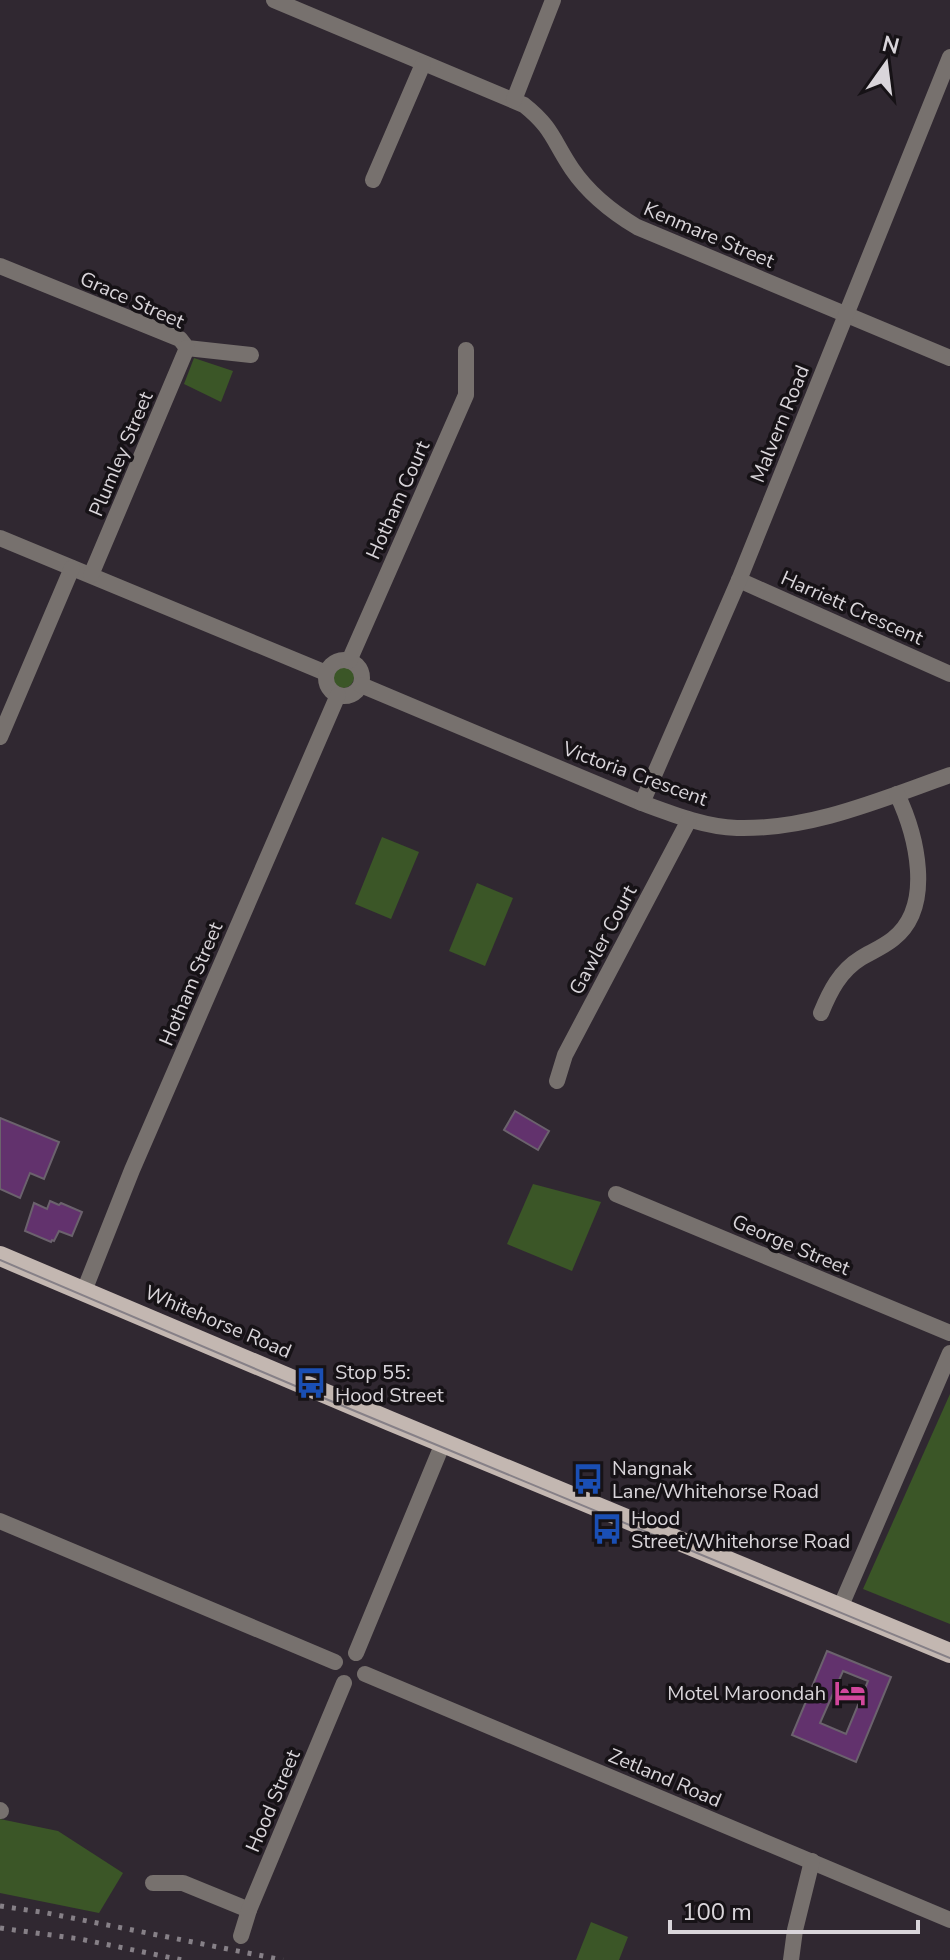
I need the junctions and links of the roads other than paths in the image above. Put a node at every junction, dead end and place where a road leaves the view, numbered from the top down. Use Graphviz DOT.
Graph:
graph roads {
  1 [pos="274,0"];
  2 [pos="553,0"];
  3 [pos="950,57"];
  4 [pos="423,64"];
  5 [pos="514,100"];
  6 [pos="373,180"];
  7 [pos="0,266"];
  8 [pos="846,314"];
  9 [pos="187,348"];
  10 [pos="466,350"];
  11 [pos="251,355"];
  12 [pos="950,358"];
  13 [pos="0,538"];
  14 [pos="72,568"];
  15 [pos="91,575"];
  16 [pos="739,580"];
  17 [pos="349,661"];
  18 [pos="326,673"];
  19 [pos="950,674"];
  20 [pos="361,685"];
  21 [pos="338,695"];
  22 [pos="0,737"];
  23 [pos="950,775"];
  24 [pos="897,794"];
  25 [pos="642,803"];
  26 [pos="689,820"];
  27 [pos="821,1013"];
  28 [pos="557,1081"];
  29 [pos="616,1194"];
  30 [pos="0,1256"];
  31 [pos="84,1291"];
  32 [pos="950,1333"];
  33 [pos="950,1353"];
  34 [pos="443,1443"];
  35 [pos="0,1521"];
  36 [pos="840,1608"];
  37 [pos="356,1653"];
  38 [pos="950,1653"];
  39 [pos="335,1662"];
  40 [pos="365,1674"];
  41 [pos="344,1683"];
  42 [pos="812,1861"];
  43 [pos="153,1883"];
  44 [pos="249,1910"];
  45 [pos="950,1920"];
  46 [pos="241,1936"];
  47 [pos="791,1960"];
  1 -- 4 [label="street, Kenmare Street"];
  2 -- 5 [label="street"];
  3 -- 8 [label="street, Malvern Road"];
  4 -- 5 [label="street, Kenmare Street"];
  4 -- 6 [label="street"];
  5 -- 8 [label="street, Kenmare Street"];
  7 -- 9 [label="street, Grace Street"];
  8 -- 12 [label="street, Kenmare Street"];
  8 -- 16 [label="street, Malvern Road"];
  9 -- 11 [label="street, Grace Street"];
  9 -- 15 [label="street, Plumley Street"];
  10 -- 17 [label="street, Hotham Court"];
  13 -- 14 [label="street"];
  14 -- 15 [label="street"];
  14 -- 22 [label="street"];
  15 -- 18 [label="street"];
  16 -- 19 [label="street, Harriett Crescent"];
  16 -- 25 [label="street, Malvern Road"];
  17 -- 18 [label="street"];
  17 -- 20 [label="street"];
  18 -- 21 [label="street"];
  20 -- 21 [label="street"];
  20 -- 25 [label="street, Victoria Crescent"];
  21 -- 31 [label="street, Hotham Street"];
  23 -- 24 [label="street, Victoria Crescent"];
  24 -- 26 [label="street, Victoria Crescent"];
  24 -- 27 [label="street"];
  25 -- 26 [label="street, Victoria Crescent"];
  26 -- 28 [label="street, Gawler Court"];
  29 -- 32 [label="street, George Street"];
  30 -- 31 [label="main road, Whitehorse Road"];
  31 -- 34 [label="main road, Whitehorse Road"];
  33 -- 36 [label="street"];
  34 -- 36 [label="main road, Whitehorse Road"];
  34 -- 37 [label="street"];
  35 -- 39 [label="street"];
  36 -- 38 [label="main road, Whitehorse Road"];
  37 -- 39 [label="street"];
  37 -- 40 [label="street"];
  39 -- 41 [label="street"];
  40 -- 41 [label="street"];
  40 -- 42 [label="street, Zetland Road"];
  41 -- 44 [label="street, Hood Street"];
  42 -- 45 [label="street, Zetland Road"];
  42 -- 47 [label="street"];
  43 -- 44 [label="street"];
  44 -- 46 [label="street, Hood Street"];
}
